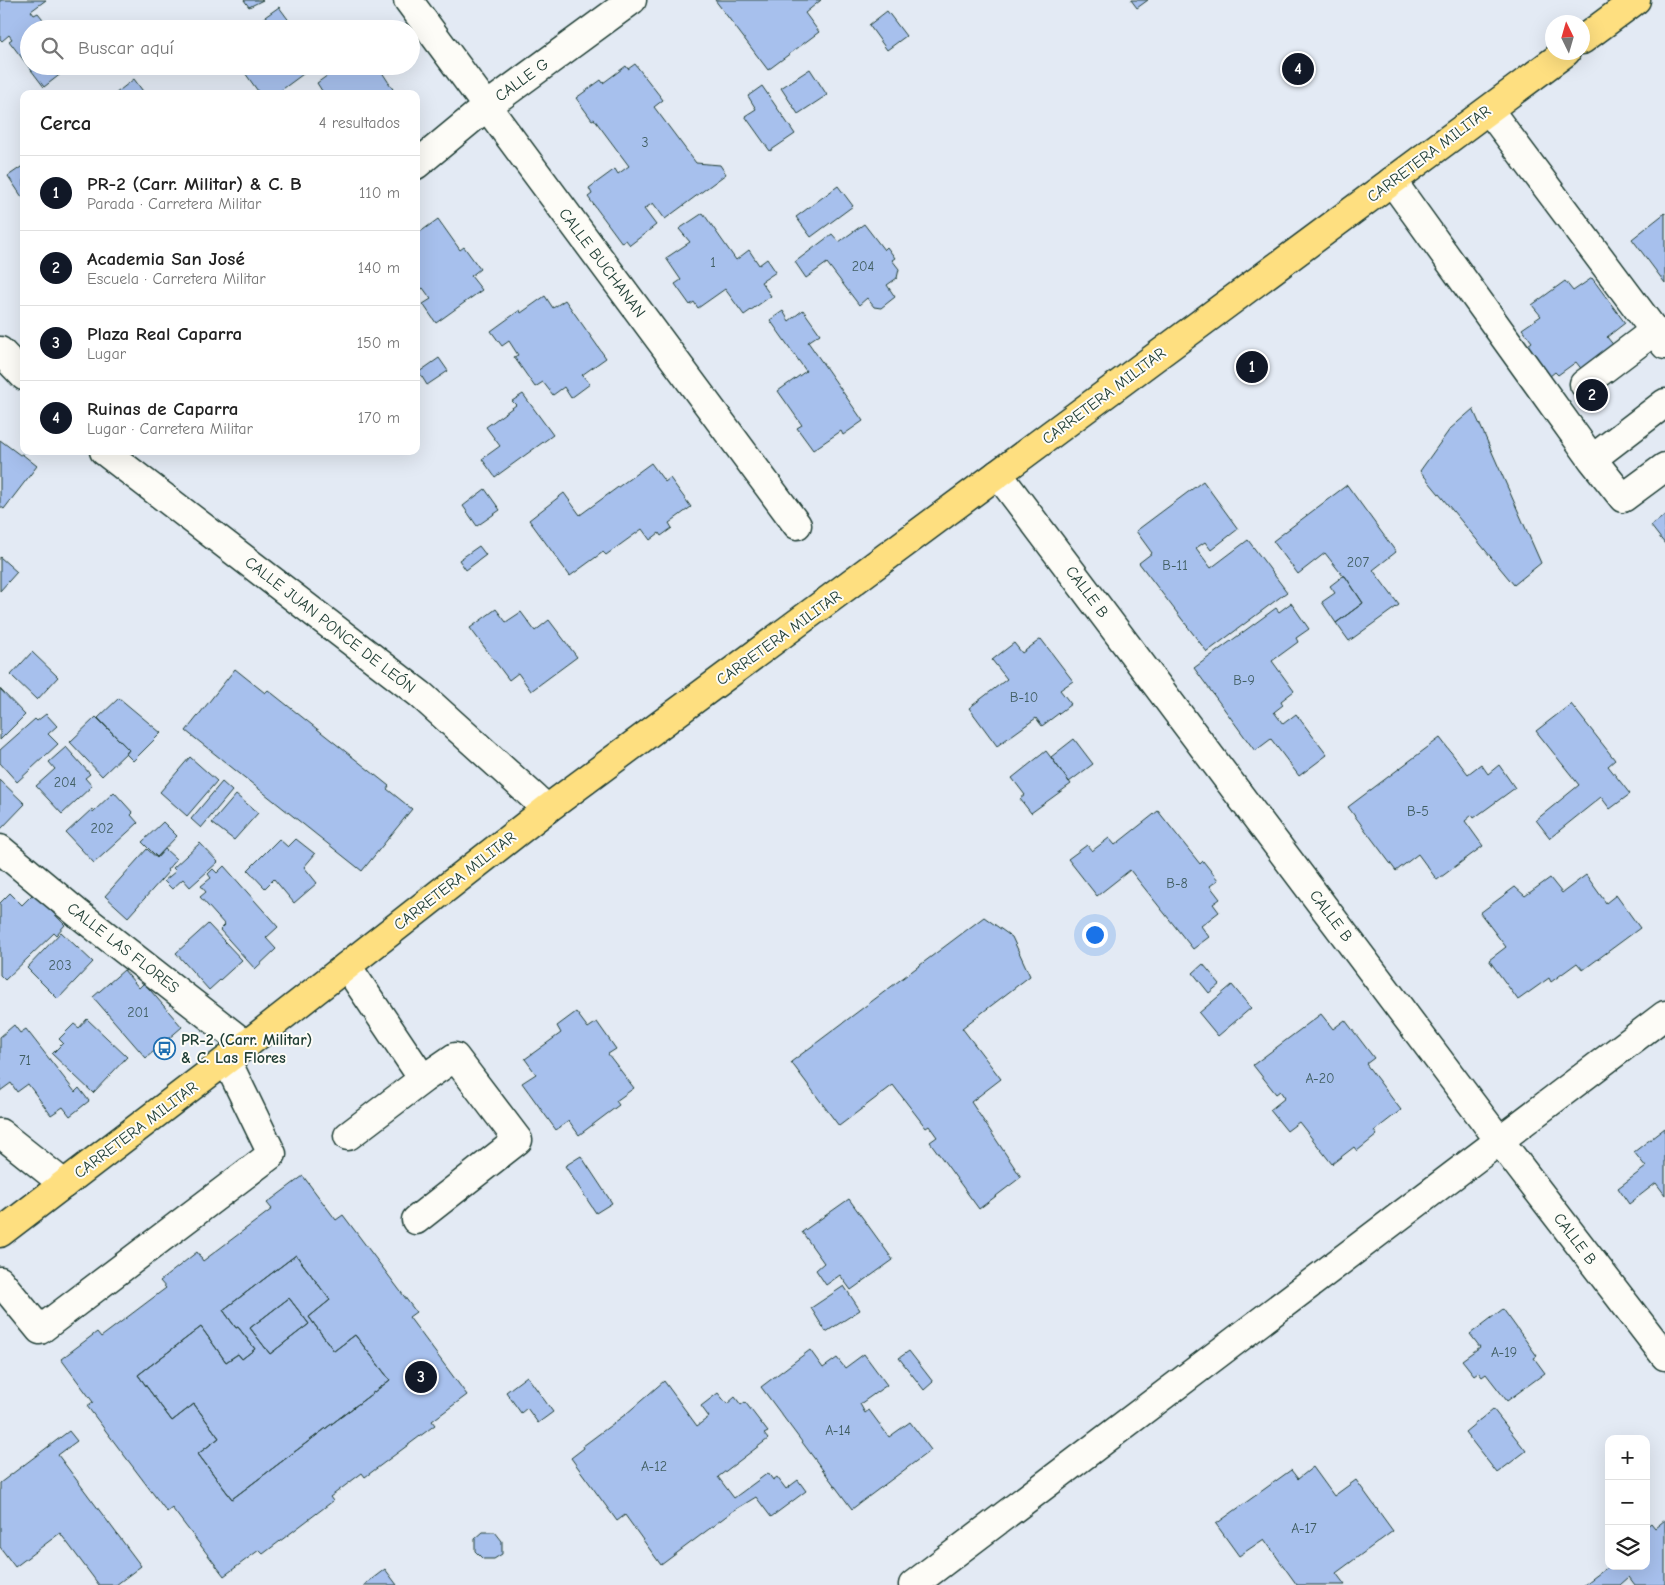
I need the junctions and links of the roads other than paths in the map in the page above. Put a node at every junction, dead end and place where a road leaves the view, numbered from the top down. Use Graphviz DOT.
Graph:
graph roads {
  1 [pos="408,0"];
  2 [pos="632,0"];
  3 [pos="1636,0"];
  4 [pos="1590,34"];
  5 [pos="1555,60"];
  6 [pos="486,107"];
  7 [pos="1489,110"];
  8 [pos="420,162"];
  9 [pos="1392,181"];
  10 [pos="1659,338"];
  11 [pos="0,351"];
  12 [pos="20,372"];
  13 [pos="1584,384"];
  14 [pos="1665,404"];
  15 [pos="109,455"];
  16 [pos="1592,459"];
  17 [pos="1665,467"];
  18 [pos="998,474"];
  19 [pos="797,525"];
  20 [pos="547,809"];
  21 [pos="0,849"];
  22 [pos="347,966"];
  23 [pos="1665,1015"];
  24 [pos="236,1053"];
  25 [pos="423,1079"];
  26 [pos="0,1133"];
  27 [pos="348,1136"];
  28 [pos="1499,1140"];
  29 [pos="64,1184"];
  30 [pos="416,1220"];
  31 [pos="0,1233"];
  32 [pos="0,1280"];
  33 [pos="1665,1356"];
  34 [pos="913,1585"];
  1 -- 6 [label="street, CALLE BUCHANAN"];
  2 -- 6 [label="street, CALLE G"];
  3 -- 4 [label="main road"];
  5 -- 7 [label="main road, CARRETERA MILITAR"];
  6 -- 8 [label="street, CALLE G"];
  6 -- 19 [label="street, CALLE BUCHANAN"];
  7 -- 9 [label="main road, CARRETERA MILITAR"];
  7 -- 10 [label="street"];
  9 -- 16 [label="street"];
  9 -- 18 [label="main road, CARRETERA MILITAR"];
  10 -- 13 [label="street"];
  11 -- 12 [label="street"];
  14 -- 16 [label="street"];
  15 -- 20 [label="street, CALLE JUAN PONCE DE LEÓN"];
  16 -- 17 [label="street"];
  18 -- 20 [label="main road, CARRETERA MILITAR"];
  18 -- 28 [label="street, CALLE B"];
  20 -- 22 [label="main road, CARRETERA MILITAR"];
  21 -- 24 [label="street, CALLE LAS FLORES"];
  22 -- 24 [label="main road, CARRETERA MILITAR"];
  22 -- 25 [label="street"];
  23 -- 28 [label="street"];
  24 -- 29 [label="main road, CARRETERA MILITAR"];
  24 -- 32 [label="street"];
  25 -- 27 [label="street"];
  25 -- 30 [label="street"];
  26 -- 29 [label="street"];
  28 -- 33 [label="street, CALLE B"];
  28 -- 34 [label="street"];
  29 -- 31 [label="main road, CARRETERA MILITAR"];
}
